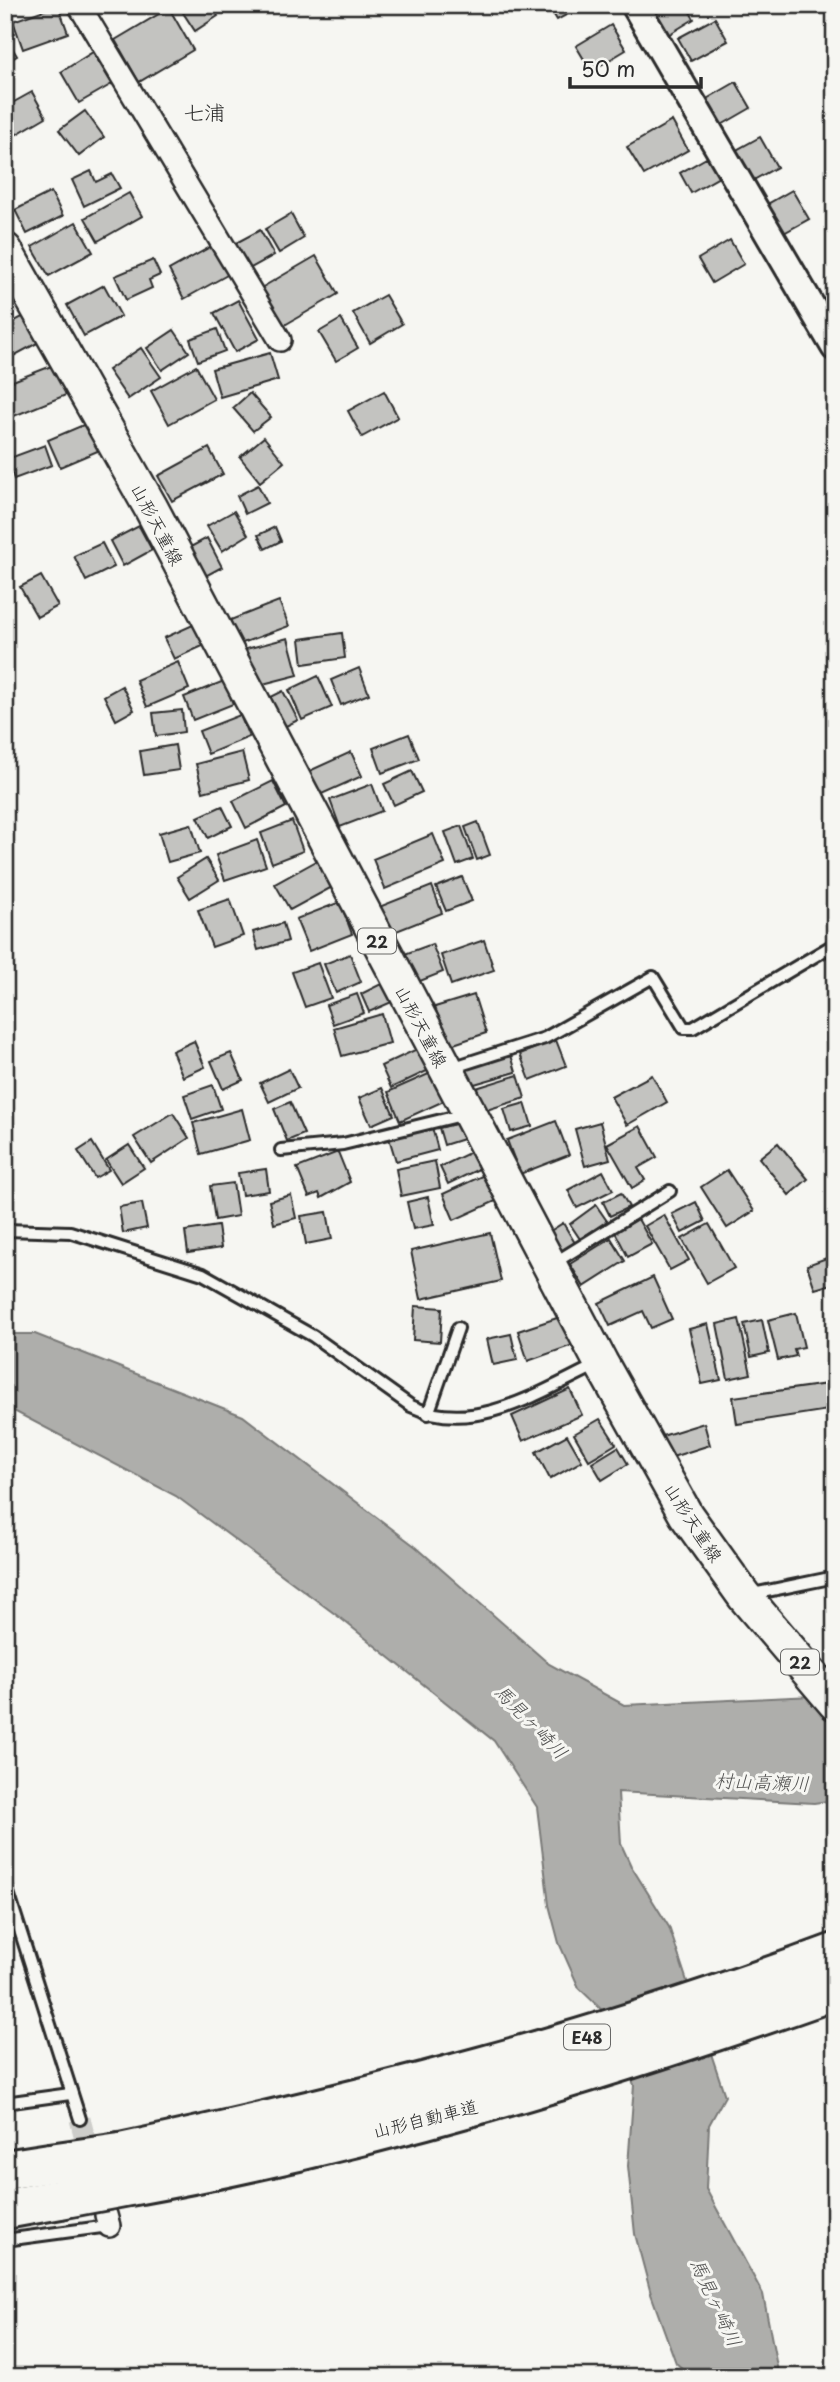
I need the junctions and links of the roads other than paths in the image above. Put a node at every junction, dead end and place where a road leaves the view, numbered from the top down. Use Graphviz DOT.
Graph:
graph roads {
  1 [pos="79,5"];
  2 [pos="635,5"];
  3 [pos="5,250"];
  4 [pos="281,340"];
  5 [pos="835,347"];
  6 [pos="835,944"];
  7 [pos="445,1070"];
  8 [pos="468,1113"];
  9 [pos="281,1150"];
  10 [pos="670,1191"];
  11 [pos="5,1230"];
  12 [pos="551,1265"];
  13 [pos="458,1328"];
  14 [pos="601,1363"];
  15 [pos="428,1414"];
  16 [pos="835,1577"];
  17 [pos="754,1609"];
  18 [pos="835,1703"];
  19 [pos="5,1883"];
  20 [pos="835,1954"];
  21 [pos="835,1990"];
  22 [pos="69,2094"];
  23 [pos="5,2103"];
  24 [pos="80,2119"];
  25 [pos="342,2122"];
  26 [pos="5,2170"];
  27 [pos="55,2181"];
  28 [pos="116,2195"];
  29 [pos="5,2209"];
  30 [pos="5,2240"];
  1 -- 4 [label="street"];
  2 -- 5 [label="street"];
  3 -- 7 [label="main road, 山形天童線 / 22"];
  6 -- 7 [label="lane"];
  7 -- 8 [label="main road, 山形天童線 / 22"];
  8 -- 9 [label="lane"];
  8 -- 12 [label="main road, 山形天童線 / 22"];
  10 -- 12 [label="lane"];
  11 -- 15 [label="lane"];
  12 -- 14 [label="main road, 山形天童線 / 22"];
  13 -- 15 [label="lane"];
  14 -- 15 [label="lane"];
  14 -- 17 [label="main road, 山形天童線 / 22"];
  16 -- 17 [label="lane"];
  17 -- 18 [label="main road, 山形天童線 / 22"];
  19 -- 22 [label="lane"];
  20 -- 25 [label="highway, 山形自動車道 / E48"];
  21 -- 25 [label="highway, 山形自動車道 / E48"];
  22 -- 23 [label="lane"];
  22 -- 24 [label="lane"];
  25 -- 28 [label="highway, 山形自動車道 / E48"];
  26 -- 27 [label="highway, 山形自動車道 / E48"];
  27 -- 28 [label="highway, 山形自動車道 / E48, bridge"];
  27 -- 29 [label="highway, 山形自動車道 / E48"];
  28 -- 30 [label="lane"];
}
